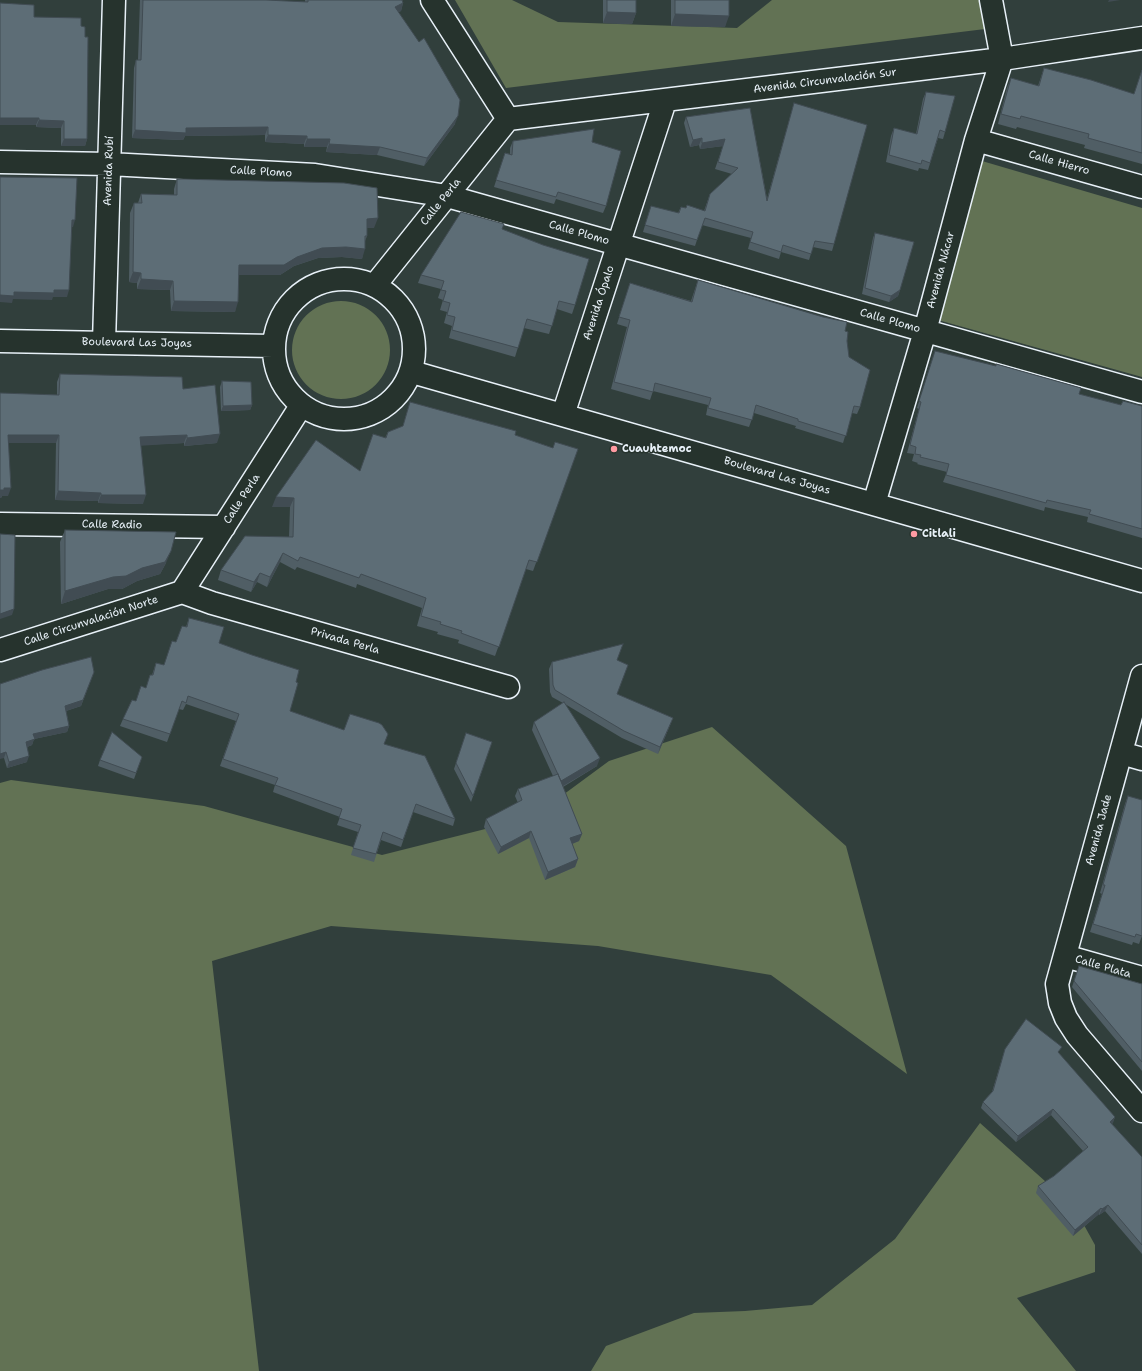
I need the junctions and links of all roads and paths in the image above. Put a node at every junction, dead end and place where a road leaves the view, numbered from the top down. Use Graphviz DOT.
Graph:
graph roads {
  1 [pos="114,0"];
  2 [pos="432,0"];
  3 [pos="991,0"];
  4 [pos="1142,38"];
  5 [pos="1002,59"];
  6 [pos="665,100"];
  7 [pos="508,119"];
  8 [pos="976,140"];
  9 [pos="0,162"];
  10 [pos="109,164"];
  11 [pos="1142,187"];
  12 [pos="446,196"];
  13 [pos="618,244"];
  14 [pos="375,285"];
  15 [pos="925,331"];
  16 [pos="0,341"];
  17 [pos="104,343"];
  18 [pos="273,346"];
  19 [pos="412,372"];
  20 [pos="1142,392"];
  21 [pos="301,406"];
  22 [pos="563,415"];
  23 [pos="874,504"];
  24 [pos="0,524"];
  25 [pos="224,527"];
  26 [pos="1142,581"];
  27 [pos="182,592"];
  28 [pos="0,650"];
  29 [pos="1142,676"];
  30 [pos="508,687"];
  31 [pos="1120,753"];
  32 [pos="1142,759"];
  33 [pos="1065,956"];
  34 [pos="1142,978"];
  35 [pos="1142,1111"];
  1 -- 10 [label="street, Avenida Rubí"];
  2 -- 7 [label="street"];
  3 -- 5 [label="street"];
  4 -- 5 [label="street, Avenida Circunvalación Sur"];
  5 -- 6 [label="street, Avenida Circunvalación Sur"];
  5 -- 8 [label="street, Avenida Nácar"];
  6 -- 7 [label="street, Avenida Circunvalación Sur"];
  6 -- 13 [label="street, Avenida Ópalo"];
  7 -- 12 [label="street, Calle Perla"];
  8 -- 11 [label="street, Calle Hierro"];
  8 -- 15 [label="street, Avenida Nácar"];
  9 -- 10 [label="street, Calle Plomo"];
  10 -- 12 [label="street, Calle Plomo"];
  10 -- 17 [label="street, Avenida Rubí"];
  12 -- 13 [label="street, Calle Plomo"];
  12 -- 14 [label="street, Calle Perla"];
  13 -- 15 [label="street, Calle Plomo"];
  13 -- 22 [label="street, Avenida Ópalo"];
  14 -- 18 [label="street"];
  14 -- 19 [label="street"];
  15 -- 20 [label="street, Calle Plomo"];
  15 -- 23 [label="street, Avenida Nácar"];
  16 -- 17 [label="street, Boulevard Las Joyas"];
  17 -- 18 [label="street, Boulevard Las Joyas"];
  18 -- 21 [label="street"];
  19 -- 21 [label="street"];
  19 -- 22 [label="street, Boulevard Las Joyas"];
  21 -- 25 [label="street, Calle Perla"];
  22 -- 23 [label="street, Boulevard Las Joyas"];
  23 -- 26 [label="street, Boulevard Las Joyas"];
  24 -- 25 [label="street, Calle Radio"];
  25 -- 27 [label="street, Calle Perla"];
  27 -- 28 [label="street, Calle Circunvalación Norte"];
  27 -- 30 [label="street, Privada Perla"];
  29 -- 31 [label="street, Avenida Jade"];
  31 -- 32 [label="street"];
  31 -- 33 [label="street, Avenida Jade"];
  33 -- 34 [label="street, Calle Plata"];
  33 -- 35 [label="street, Avenida Jade"];
}
